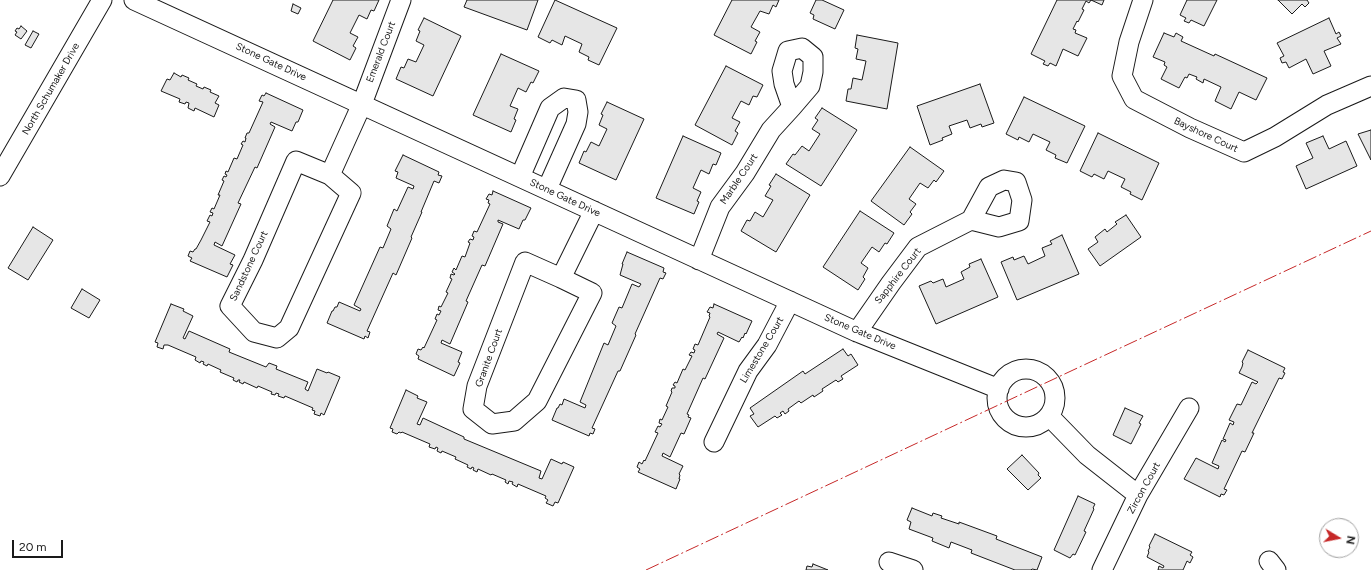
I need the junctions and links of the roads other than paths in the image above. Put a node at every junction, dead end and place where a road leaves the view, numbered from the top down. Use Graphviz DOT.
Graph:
graph roads {
  1 [pos="102,0"];
  2 [pos="134,0"];
  3 [pos="401,0"];
  4 [pos="1143,0"];
  5 [pos="1371,86"];
  6 [pos="362,104"];
  7 [pos="792,107"];
  8 [pos="330,175"];
  9 [pos="0,176"];
  10 [pos="520,177"];
  11 [pos="547,190"];
  12 [pos="594,211"];
  13 [pos="971,220"];
  14 [pos="699,260"];
  15 [pos="561,278"];
  16 [pos="790,301"];
  17 [pos="857,332"];
  18 [pos="999,389"];
  19 [pos="1189,408"];
  20 [pos="1049,416"];
  21 [pos="714,442"];
  22 [pos="1138,495"];
  23 [pos="889,562"];
  24 [pos="913,570"];
  25 [pos="1102,570"];
  1 -- 9 [label="street, North Schumaker Drive"];
  2 -- 6 [label="street, Stone Gate Drive"];
  3 -- 6 [label="street, Emerald Court"];
  4 -- 5 [label="street, Bayshore Court"];
  6 -- 8 [label="street"];
  6 -- 10 [label="street, Stone Gate Drive"];
  7 -- 14 [label="street, Marble Court"];
  8 -- 8 [label="street, Sandstone Court"];
  10 -- 11 [label="street, Stone Gate Drive"];
  10 -- 11 [label="street"];
  11 -- 12 [label="street, Stone Gate Drive"];
  12 -- 14 [label="street, Stone Gate Drive"];
  12 -- 15 [label="street"];
  13 -- 17 [label="street, Sapphire Court"];
  14 -- 16 [label="street, Stone Gate Drive"];
  15 -- 15 [label="street, Granite Court"];
  16 -- 17 [label="street, Stone Gate Drive"];
  16 -- 21 [label="street, Limestone Court"];
  17 -- 18 [label="street, Stone Gate Drive"];
  18 -- 20 [label="street"];
  18 -- 20 [label="street"];
  19 -- 22 [label="street, Zircon Court"];
  20 -- 22 [label="street"];
  22 -- 25 [label="street, Zircon Court"];
  23 -- 24 [label="street"];
}
